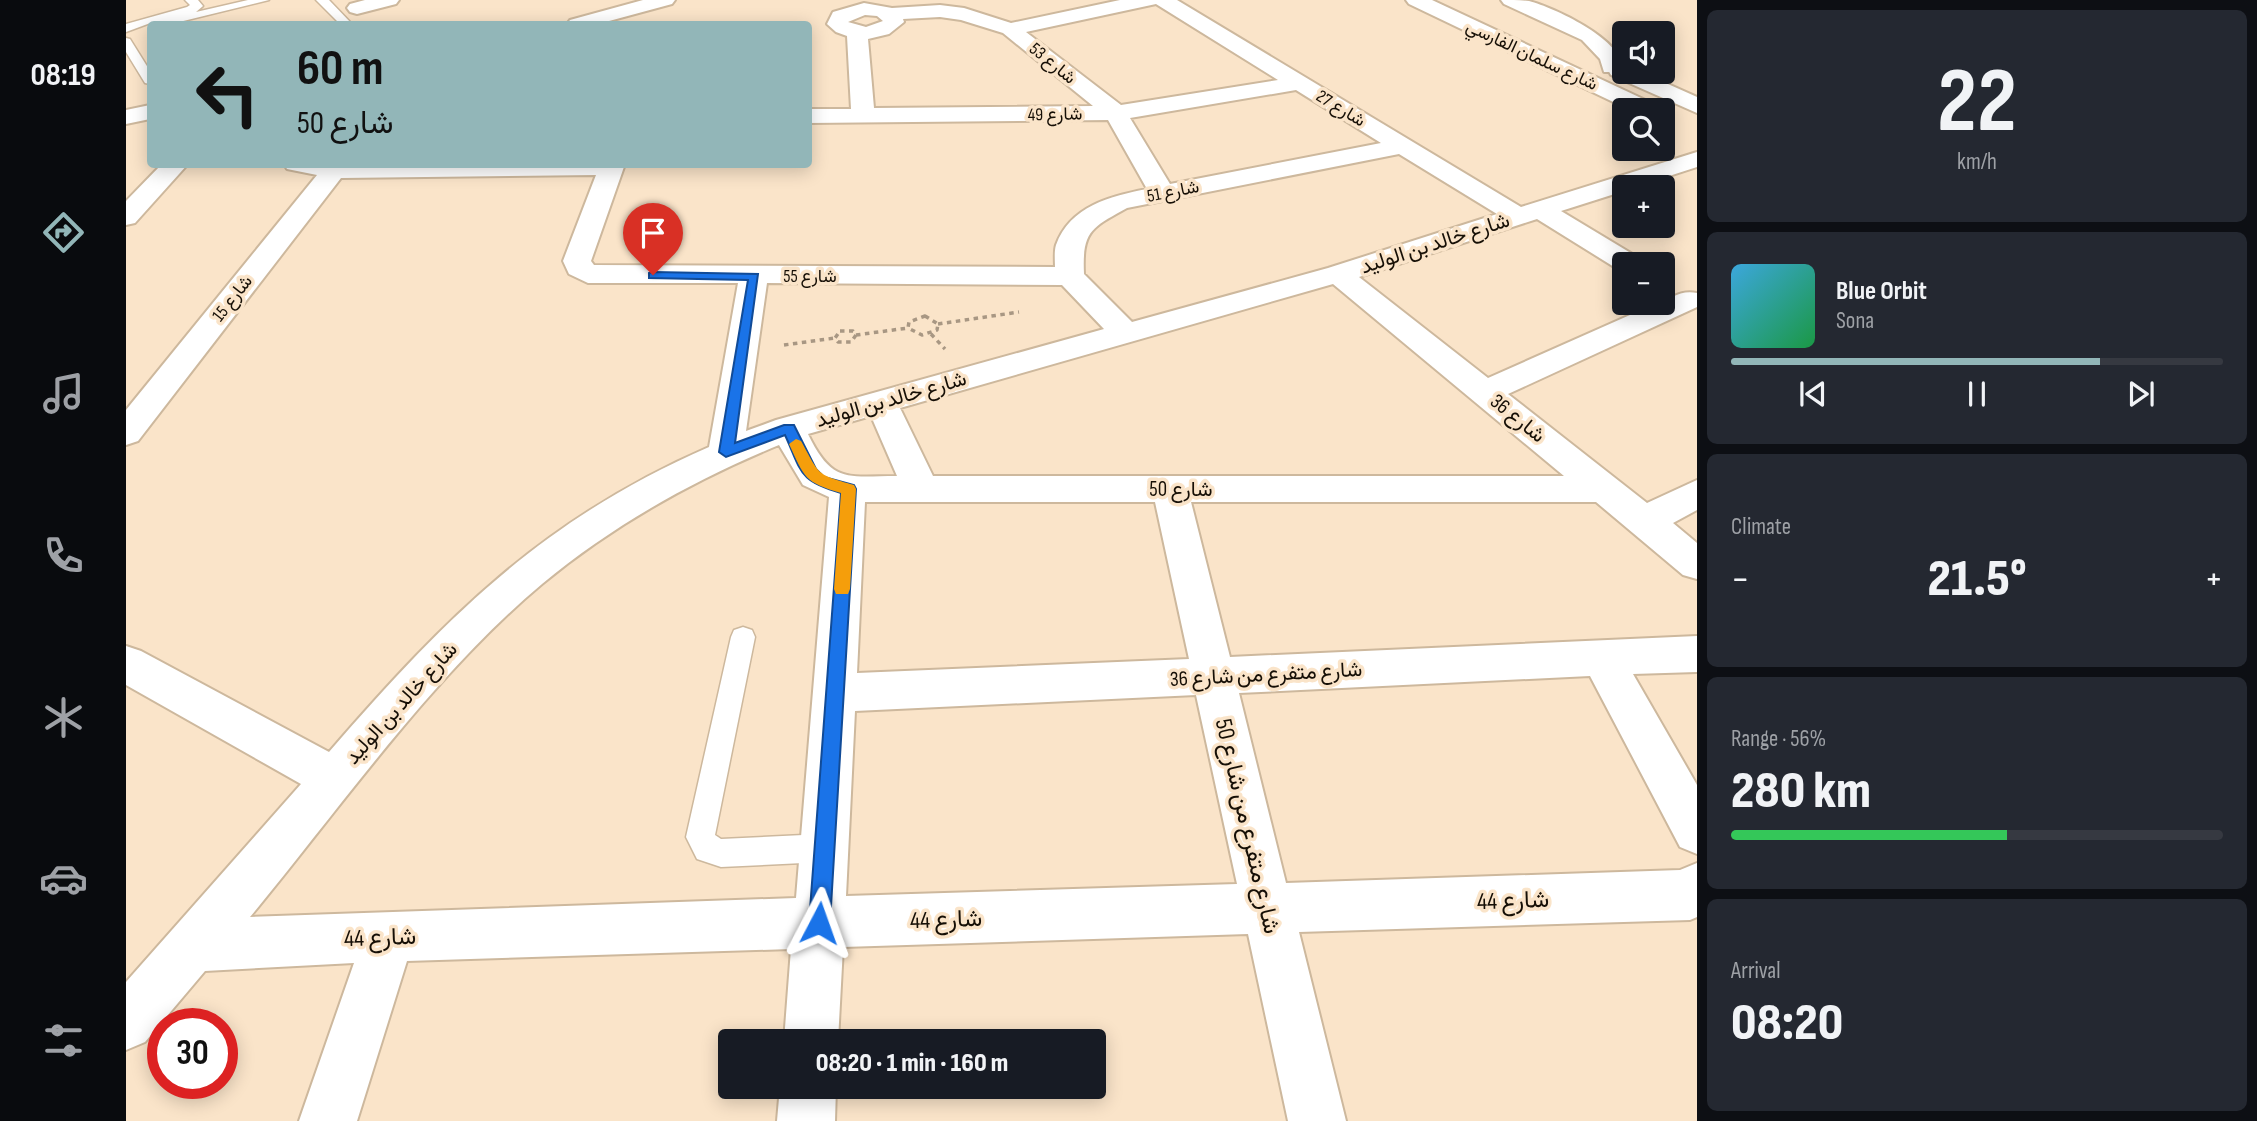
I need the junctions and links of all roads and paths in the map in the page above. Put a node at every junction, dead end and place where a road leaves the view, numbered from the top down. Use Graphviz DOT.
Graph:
graph roads {
  1 [pos="191,0"];
  2 [pos="263,0"];
  3 [pos="322,0"];
  4 [pos="389,0"];
  5 [pos="597,0"];
  6 [pos="665,0"];
  7 [pos="676,0"];
  8 [pos="1148,0"];
  9 [pos="1163,0"];
  10 [pos="1416,0"];
  11 [pos="1511,0"];
  12 [pos="822,4"];
  13 [pos="351,11"];
  14 [pos="1491,11"];
  15 [pos="615,14"];
  16 [pos="884,16"];
  17 [pos="837,20"];
  18 [pos="171,21"];
  19 [pos="369,21"];
  20 [pos="588,21"];
  21 [pos="667,21"];
  22 [pos="147,26"];
  23 [pos="1010,29"];
  24 [pos="126,30"];
  25 [pos="857,32"];
  26 [pos="126,42"];
  27 [pos="1612,57"];
  28 [pos="1612,67"];
  29 [pos="147,75"];
  30 [pos="1299,83"];
  31 [pos="1649,84"];
  32 [pos="147,87"];
  33 [pos="126,91"];
  34 [pos="1623,98"];
  35 [pos="1697,106"];
  36 [pos="147,113"];
  37 [pos="1116,113"];
  38 [pos="812,116"];
  39 [pos="863,116"];
  40 [pos="126,117"];
  41 [pos="1403,146"];
  42 [pos="1697,159"];
  43 [pos="172,168"];
  44 [pos="336,168"];
  45 [pos="612,168"];
  46 [pos="1162,192"];
  47 [pos="1528,213"];
  48 [pos="126,217"];
  49 [pos="1612,255"];
  50 [pos="1338,274"];
  51 [pos="754,276"];
  52 [pos="1070,276"];
  53 [pos="1682,297"];
  54 [pos="908,328"];
  55 [pos="1126,334"];
  56 [pos="856,335"];
  57 [pos="835,338"];
  58 [pos="742,351"];
  59 [pos="1485,392"];
  60 [pos="881,402"];
  61 [pos="789,428"];
  62 [pos="126,433"];
  63 [pos="726,452"];
  64 [pos="848,489"];
  65 [pos="920,489"];
  66 [pos="1170,489"];
  67 [pos="1606,489"];
  68 [pos="1697,493"];
  69 [pos="1646,521"];
  70 [pos="1697,564"];
  71 [pos="743,637"];
  72 [pos="1697,654"];
  73 [pos="1602,658"];
  74 [pos="126,664"];
  75 [pos="1214,677"];
  76 [pos="835,693"];
  77 [pos="335,779"];
  78 [pos="1697,831"];
  79 [pos="824,848"];
  80 [pos="1697,888"];
  81 [pos="1267,909"];
  82 [pos="819,923"];
  83 [pos="389,936"];
  84 [pos="193,946"];
  85 [pos="126,1023"];
  86 [pos="812,1029"];
  87 [pos="807,1099"];
  88 [pos="328,1121"];
  89 [pos="806,1121"];
  90 [pos="1317,1121"];
  1 -- 24 [label="lane"];
  2 -- 18 [label="lane"];
  3 -- 13 [label="lane"];
  4 -- 13 [label="street"];
  5 -- 15 [label="street"];
  6 -- 15 [label="street"];
  7 -- 21 [label="street"];
  8 -- 23 [label="street"];
  9 -- 30 [label="street, شارع 27"];
  10 -- 34 [label="street, شارع سلمان الفارسي"];
  11 -- 27 [label="street"];
  12 -- 16 [label="street, شارع 53"];
  12 -- 17 [label="street, شارع 53"];
  13 -- 19 [label="street"];
  14 -- 28 [label="street, شارع سلمان الفارسي"];
  15 -- 20 [label="street"];
  16 -- 17 [label="street"];
  16 -- 23 [label="street, شارع 53"];
  16 -- 25 [label="street"];
  17 -- 25 [label="street, شارع 53"];
  22 -- 24 [label="lane"];
  23 -- 37 [label="street, شارع 53"];
  25 -- 39 [label="street"];
  26 -- 29 [label="lane"];
  30 -- 37 [label="street, شارع 49"];
  30 -- 41 [label="street, شارع 27"];
  31 -- 35 [label="street, شارع سلمان الفارسي"];
  32 -- 33 [label="street"];
  36 -- 40 [label="street"];
  37 -- 39 [label="street, شارع 49"];
  37 -- 46 [label="street"];
  38 -- 39 [label="street, شارع 49"];
  41 -- 46 [label="street, شارع 51"];
  41 -- 47 [label="street, شارع 27"];
  42 -- 47 [label="street, شارع خالد بن الوليد"];
  43 -- 48 [label="street"];
  44 -- 62 [label="street, شارع 15"];
  45 -- 51 [label="street, شارع 55"];
  46 -- 52 [label="street, شارع 51"];
  47 -- 49 [label="street, شارع 27"];
  47 -- 50 [label="street, شارع خالد بن الوليد"];
  50 -- 55 [label="street, شارع خالد بن الوليد"];
  50 -- 59 [label="street, شارع 36"];
  51 -- 52 [label="street, شارع 55"];
  51 -- 58 [label="street"];
  52 -- 55 [label="street"];
  53 -- 59 [label="street"];
  54 -- 54 [label="path"];
  54 -- 56 [label="path"];
  55 -- 60 [label="street, شارع خالد بن الوليد"];
  56 -- 57 [label="path"];
  56 -- 57 [label="path"];
  57 -- 58 [label="path"];
  58 -- 63 [label="street"];
  59 -- 67 [label="street, شارع 36"];
  60 -- 61 [label="street, شارع خالد بن الوليد"];
  60 -- 65 [label="street"];
  61 -- 63 [label="street, شارع خالد بن الوليد"];
  61 -- 64 [label="street, شارع 50"];
  63 -- 77 [label="street, شارع خالد بن الوليد"];
  64 -- 65 [label="street, شارع 50"];
  64 -- 76 [label="street"];
  65 -- 66 [label="street, شارع 50"];
  66 -- 67 [label="street, شارع 50"];
  66 -- 75 [label="street, شارع متفرع من شارع 50"];
  67 -- 69 [label="street, شارع 36"];
  68 -- 69 [label="street"];
  69 -- 70 [label="street, شارع 36"];
  71 -- 79 [label="lane"];
  72 -- 73 [label="street, شارع متفرع من شارع 36"];
  73 -- 75 [label="street, شارع متفرع من شارع 36"];
  73 -- 78 [label="street"];
  74 -- 77 [label="street"];
  75 -- 76 [label="street, شارع متفرع من شارع 36"];
  75 -- 81 [label="street, شارع متفرع من شارع 50"];
  76 -- 79 [label="street"];
  77 -- 84 [label="street, شارع خالد بن الوليد"];
  79 -- 82 [label="street"];
  80 -- 81 [label="street, شارع 44"];
  81 -- 82 [label="street, شارع 44"];
  81 -- 90 [label="street, شارع متفرع من شارع 50"];
  82 -- 83 [label="street, شارع 44"];
  82 -- 86 [label="street"];
  83 -- 84 [label="street, شارع 44"];
  83 -- 88 [label="street"];
  84 -- 85 [label="street, شارع خالد بن الوليد"];
  87 -- 89 [label="street"];
}
